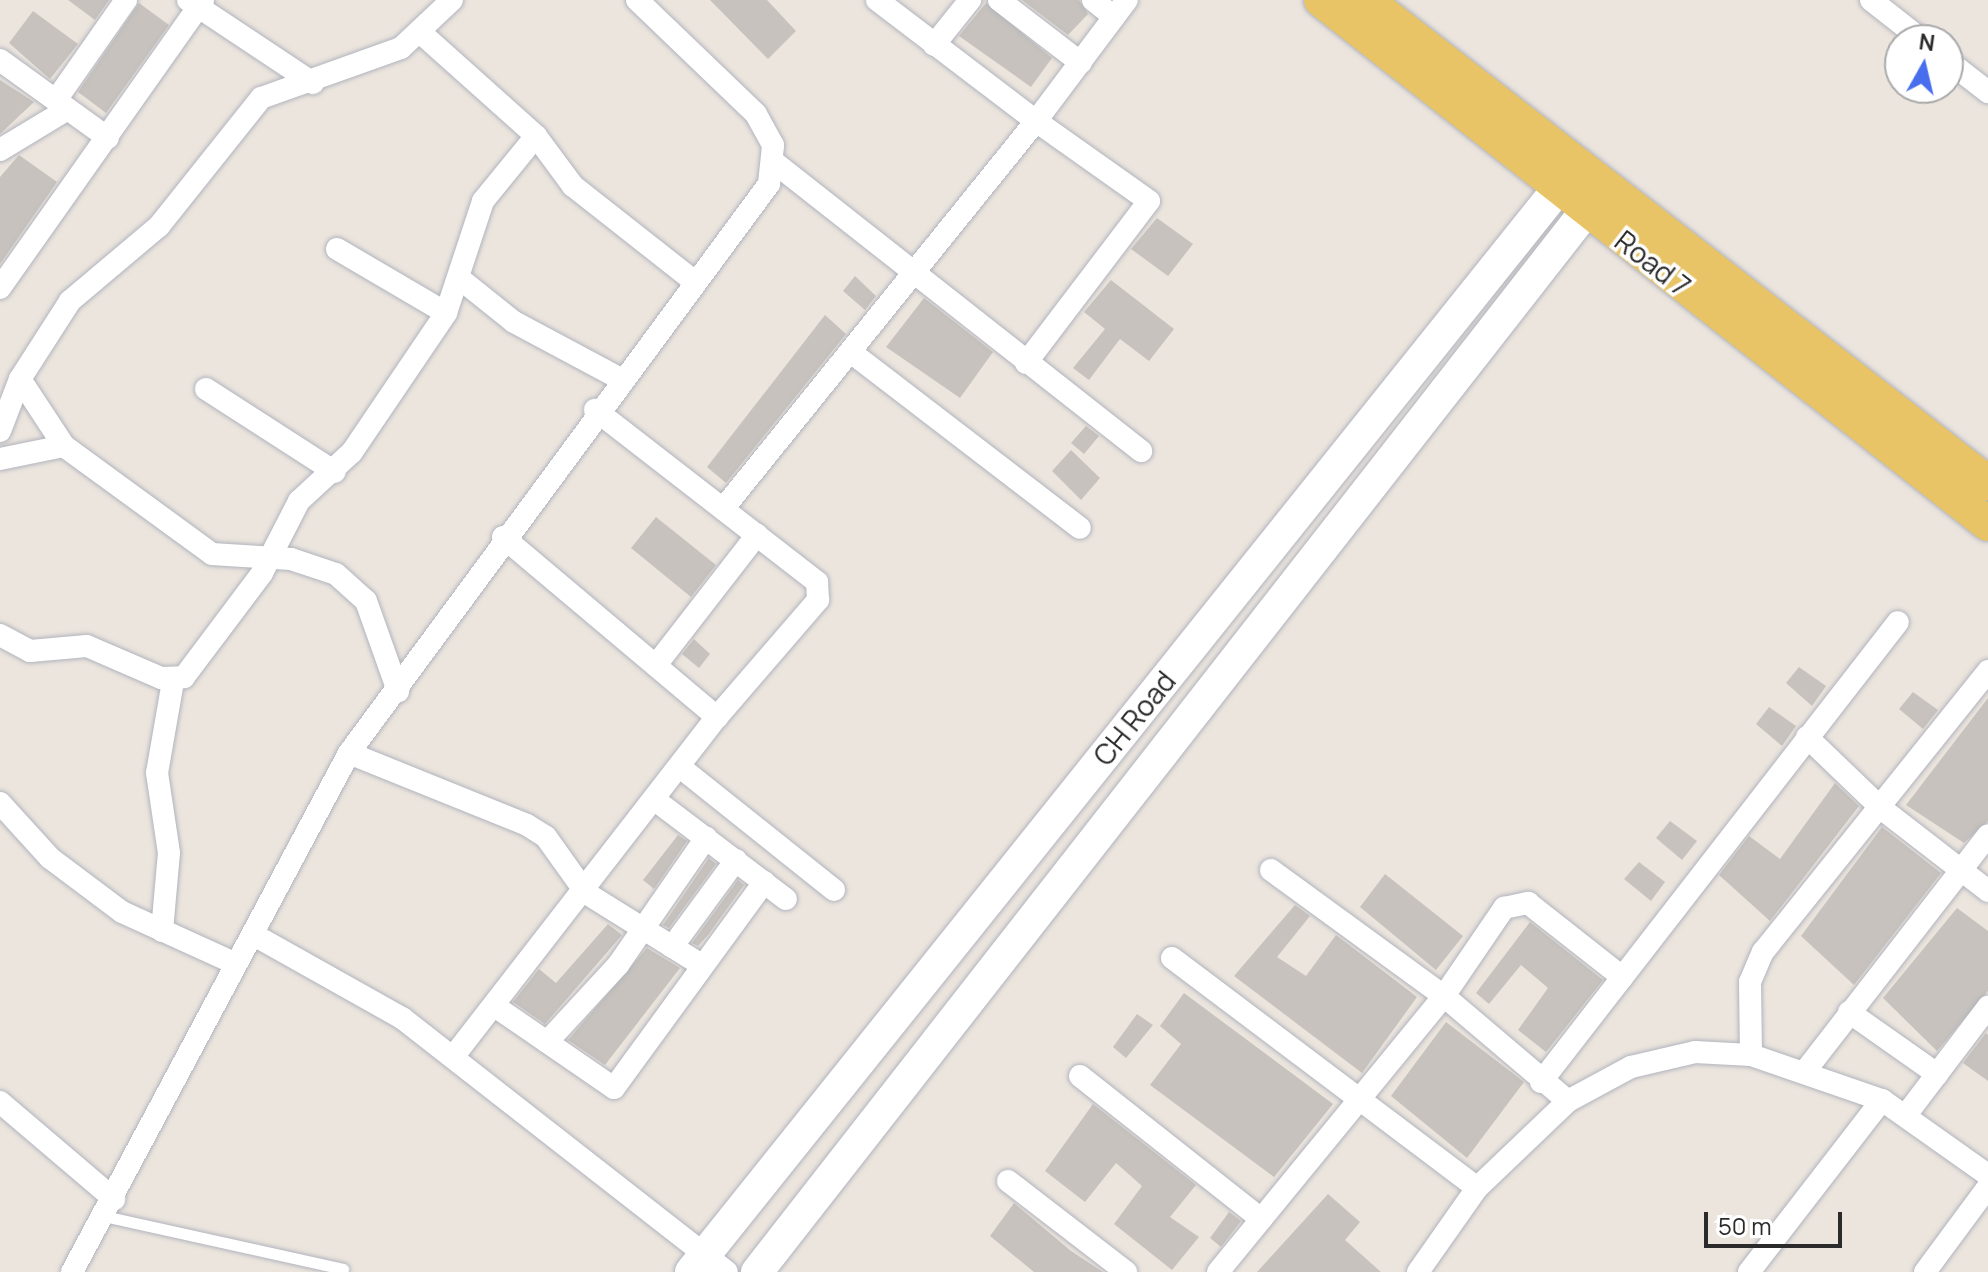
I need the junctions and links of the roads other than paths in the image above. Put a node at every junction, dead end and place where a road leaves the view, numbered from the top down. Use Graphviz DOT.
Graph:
graph roads {
  1 [pos="126,0"];
  2 [pos="452,0"];
  3 [pos="637,0"];
  4 [pos="877,0"];
  5 [pos="970,0"];
  6 [pos="999,0"];
  7 [pos="1093,0"];
  8 [pos="1321,0"];
  9 [pos="1368,0"];
  10 [pos="1871,0"];
  11 [pos="196,2"];
  12 [pos="1121,9"];
  13 [pos="1902,24"];
  14 [pos="421,33"];
  15 [pos="934,45"];
  16 [pos="0,60"];
  17 [pos="1081,63"];
  18 [pos="1964,73"];
  19 [pos="313,83"];
  20 [pos="1988,92"];
  21 [pos="62,105"];
  22 [pos="1036,121"];
  23 [pos="536,136"];
  24 [pos="108,138"];
  25 [pos="0,150"];
  26 [pos="775,163"];
  27 [pos="1569,176"];
  28 [pos="1596,199"];
  29 [pos="337,249"];
  30 [pos="915,277"];
  31 [pos="459,278"];
  32 [pos="695,282"];
  33 [pos="0,288"];
  34 [pos="446,313"];
  35 [pos="852,353"];
  36 [pos="1026,363"];
  37 [pos="619,378"];
  38 [pos="12,383"];
  39 [pos="206,389"];
  40 [pos="595,410"];
  41 [pos="0,431"];
  42 [pos="64,446"];
  43 [pos="1141,451"];
  44 [pos="0,459"];
  45 [pos="335,472"];
  46 [pos="1988,483"];
  47 [pos="723,509"];
  48 [pos="1988,524"];
  49 [pos="1080,528"];
  50 [pos="757,535"];
  51 [pos="503,537"];
  52 [pos="270,557"];
  53 [pos="1898,622"];
  54 [pos="0,635"];
  55 [pos="656,665"];
  56 [pos="1988,671"];
  57 [pos="173,681"];
  58 [pos="398,691"];
  59 [pos="717,717"];
  60 [pos="1807,737"];
  61 [pos="349,753"];
  62 [pos="680,767"];
  63 [pos="655,800"];
  64 [pos="0,803"];
  65 [pos="1882,809"];
  66 [pos="1988,835"];
  67 [pos="706,838"];
  68 [pos="736,860"];
  69 [pos="1960,869"];
  70 [pos="1271,870"];
  71 [pos="764,882"];
  72 [pos="834,890"];
  73 [pos="1988,891"];
  74 [pos="586,893"];
  75 [pos="786,899"];
  76 [pos="643,929"];
  77 [pos="162,931"];
  78 [pos="254,935"];
  79 [pos="672,947"];
  80 [pos="1172,958"];
  81 [pos="236,964"];
  82 [pos="700,964"];
  83 [pos="1622,977"];
  84 [pos="1444,996"];
  85 [pos="496,1007"];
  86 [pos="1988,1007"];
  87 [pos="1849,1012"];
  88 [pos="547,1042"];
  89 [pos="1751,1055"];
  90 [pos="453,1057"];
  91 [pos="1806,1070"];
  92 [pos="1937,1074"];
  93 [pos="1080,1076"];
  94 [pos="1541,1082"];
  95 [pos="1357,1100"];
  96 [pos="1882,1100"];
  97 [pos="1568,1101"];
  98 [pos="0,1102"];
  99 [pos="1906,1115"];
  100 [pos="1988,1175"];
  101 [pos="1008,1181"];
  102 [pos="1988,1187"];
  103 [pos="1477,1188"];
  104 [pos="109,1208"];
  105 [pos="1261,1219"];
  106 [pos="707,1266"];
  107 [pos="343,1269"];
  108 [pos="72,1272"];
  109 [pos="757,1272"];
  110 [pos="1126,1272"];
  111 [pos="1218,1272"];
  112 [pos="1418,1272"];
  113 [pos="1749,1272"];
  114 [pos="1925,1272"];
  1 -- 21 [label="street"];
  2 -- 14 [label="street"];
  3 -- 26 [label="street"];
  4 -- 15 [label="street"];
  5 -- 15 [label="street"];
  6 -- 17 [label="street"];
  7 -- 12 [label="street"];
  8 -- 27 [label="main road, Road 7"];
  9 -- 27 [label="main road, Road 7"];
  10 -- 13 [label="street"];
  11 -- 19 [label="street"];
  11 -- 24 [label="street"];
  12 -- 17 [label="street"];
  14 -- 19 [label="street"];
  14 -- 23 [label="street"];
  15 -- 22 [label="street"];
  16 -- 21 [label="street"];
  17 -- 22 [label="street"];
  18 -- 20 [label="street"];
  19 -- 38 [label="street"];
  21 -- 24 [label="street"];
  21 -- 25 [label="street"];
  22 -- 30 [label="street"];
  22 -- 36 [label="street"];
  23 -- 31 [label="street"];
  23 -- 32 [label="street"];
  24 -- 33 [label="street"];
  26 -- 30 [label="street"];
  26 -- 32 [label="street"];
  27 -- 28 [label="main road, Road 7"];
  27 -- 106 [label="street, CH Road"];
  28 -- 46 [label="main road, Road 7"];
  28 -- 48 [label="main road, Road 7"];
  28 -- 109 [label="street, CH Road"];
  29 -- 34 [label="street"];
  30 -- 35 [label="street"];
  30 -- 36 [label="street"];
  31 -- 34 [label="street"];
  31 -- 37 [label="street"];
  32 -- 37 [label="street"];
  34 -- 45 [label="street"];
  35 -- 47 [label="street"];
  35 -- 49 [label="street"];
  36 -- 43 [label="street"];
  37 -- 40 [label="street"];
  38 -- 41 [label="street"];
  38 -- 42 [label="street"];
  39 -- 45 [label="street"];
  40 -- 47 [label="street"];
  40 -- 51 [label="street"];
  42 -- 44 [label="street"];
  42 -- 52 [label="street"];
  45 -- 52 [label="street"];
  47 -- 50 [label="street"];
  50 -- 55 [label="street"];
  50 -- 59 [label="street"];
  51 -- 55 [label="street"];
  51 -- 58 [label="street"];
  52 -- 57 [label="street"];
  52 -- 58 [label="street"];
  53 -- 60 [label="street"];
  54 -- 57 [label="street"];
  55 -- 59 [label="street"];
  56 -- 65 [label="street"];
  57 -- 77 [label="street"];
  58 -- 61 [label="street"];
  59 -- 62 [label="street"];
  60 -- 65 [label="street"];
  60 -- 83 [label="street"];
  61 -- 74 [label="street"];
  61 -- 78 [label="street"];
  62 -- 63 [label="street"];
  62 -- 72 [label="street"];
  63 -- 67 [label="street"];
  63 -- 74 [label="street"];
  64 -- 77 [label="street"];
  65 -- 69 [label="street"];
  65 -- 89 [label="street"];
  66 -- 69 [label="street"];
  67 -- 68 [label="street"];
  67 -- 76 [label="street"];
  68 -- 71 [label="street"];
  68 -- 79 [label="street"];
  69 -- 73 [label="street"];
  69 -- 87 [label="street"];
  70 -- 84 [label="street"];
  71 -- 75 [label="street"];
  71 -- 82 [label="street"];
  74 -- 76 [label="street"];
  74 -- 85 [label="street"];
  76 -- 79 [label="street"];
  76 -- 88 [label="street"];
  77 -- 81 [label="street"];
  78 -- 81 [label="street"];
  78 -- 90 [label="street"];
  79 -- 82 [label="street"];
  80 -- 95 [label="street"];
  81 -- 104 [label="street"];
  82 -- 88 [label="street"];
  83 -- 84 [label="street"];
  83 -- 94 [label="street"];
  84 -- 94 [label="street"];
  84 -- 95 [label="street"];
  85 -- 88 [label="street"];
  85 -- 90 [label="street"];
  86 -- 92 [label="street"];
  87 -- 91 [label="street"];
  87 -- 92 [label="street"];
  89 -- 91 [label="street"];
  89 -- 97 [label="street"];
  90 -- 106 [label="street"];
  91 -- 96 [label="street"];
  92 -- 99 [label="street"];
  93 -- 105 [label="street"];
  94 -- 97 [label="street"];
  95 -- 103 [label="street"];
  95 -- 105 [label="street"];
  96 -- 99 [label="street"];
  96 -- 113 [label="street"];
  97 -- 103 [label="street"];
  98 -- 104 [label="street"];
  99 -- 100 [label="street"];
  101 -- 110 [label="street"];
  102 -- 114 [label="street"];
  103 -- 112 [label="street"];
  104 -- 107 [label="lane"];
  104 -- 108 [label="street"];
  105 -- 111 [label="street"];
}
